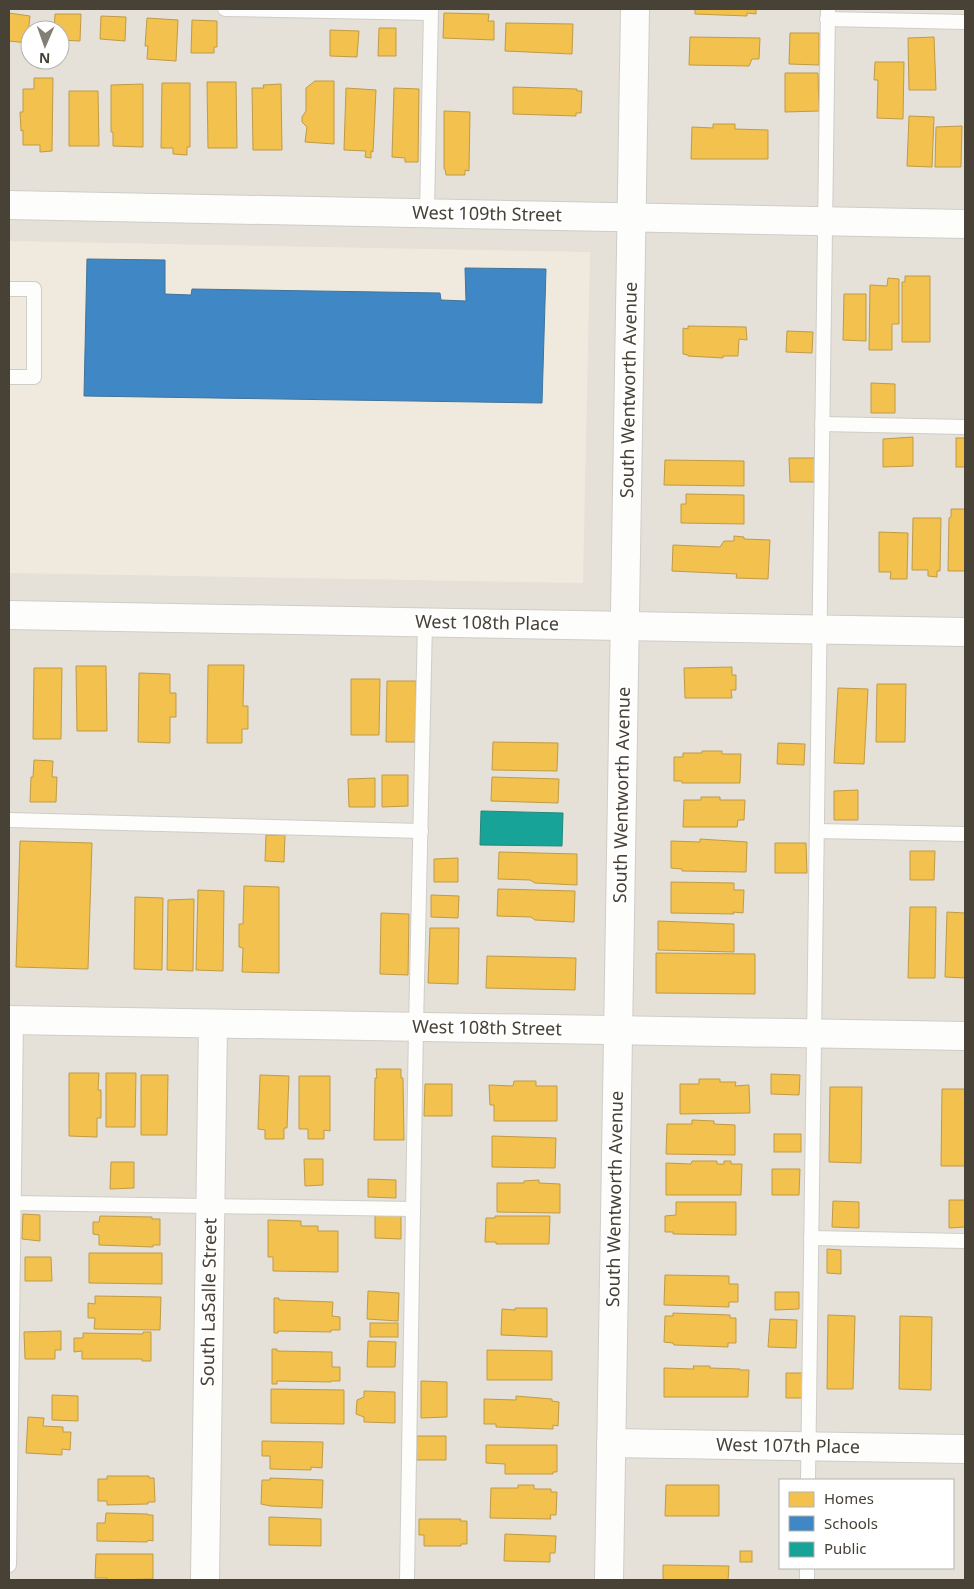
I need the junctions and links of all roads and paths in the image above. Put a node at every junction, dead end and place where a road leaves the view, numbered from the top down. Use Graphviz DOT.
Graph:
graph roads {
  1 [pos="225,9"];
  2 [pos="635,9"];
  3 [pos="430,11"];
  4 [pos="828,14"];
  5 [pos="965,22"];
  6 [pos="9,205"];
  7 [pos="427,213"];
  8 [pos="632,217"];
  9 [pos="825,221"];
  10 [pos="965,224"];
  11 [pos="9,289"];
  12 [pos="9,377"];
  13 [pos="822,424"];
  14 [pos="965,427"];
  15 [pos="9,614"];
  16 [pos="425,622"];
  17 [pos="625,626"];
  18 [pos="819,630"];
  19 [pos="965,632"];
  20 [pos="9,820"];
  21 [pos="421,830"];
  22 [pos="817,830"];
  23 [pos="965,834"];
  24 [pos="12,1020"];
  25 [pos="214,1024"];
  26 [pos="416,1027"];
  27 [pos="618,1030"];
  28 [pos="814,1033"];
  29 [pos="965,1036"];
  30 [pos="12,1076"];
  31 [pos="14,1203"];
  32 [pos="211,1207"];
  33 [pos="413,1209"];
  34 [pos="811,1238"];
  35 [pos="965,1241"];
  36 [pos="611,1443"];
  37 [pos="809,1446"];
  38 [pos="965,1449"];
  39 [pos="808,1479"];
  40 [pos="9,1565"];
  41 [pos="205,1580"];
  42 [pos="407,1580"];
  43 [pos="609,1580"];
  1 -- 3 [label="lane"];
  2 -- 8 [label="street, South Wentworth Avenue"];
  3 -- 7 [label="lane"];
  4 -- 5 [label="lane"];
  4 -- 9 [label="lane"];
  6 -- 7 [label="street, West 109th Street"];
  7 -- 8 [label="street, West 109th Street"];
  8 -- 9 [label="street, West 109th Street"];
  8 -- 17 [label="street, South Wentworth Avenue"];
  9 -- 10 [label="street, West 109th Street"];
  9 -- 13 [label="lane"];
  11 -- 12 [label="lane"];
  13 -- 14 [label="lane"];
  13 -- 18 [label="lane"];
  15 -- 16 [label="street, West 108th Place"];
  16 -- 17 [label="street, West 108th Place"];
  16 -- 21 [label="lane"];
  17 -- 18 [label="street, West 108th Place"];
  17 -- 27 [label="street, South Wentworth Avenue"];
  18 -- 19 [label="street, West 108th Place"];
  18 -- 22 [label="lane"];
  20 -- 21 [label="lane"];
  21 -- 26 [label="lane"];
  22 -- 23 [label="lane"];
  22 -- 28 [label="lane"];
  24 -- 25 [label="street, West 108th Street"];
  24 -- 30 [label="lane"];
  25 -- 26 [label="street, West 108th Street"];
  25 -- 32 [label="street, South LaSalle Street"];
  26 -- 27 [label="street, West 108th Street"];
  26 -- 33 [label="lane"];
  27 -- 28 [label="street, West 108th Street"];
  27 -- 36 [label="street, South Wentworth Avenue"];
  28 -- 29 [label="street, West 108th Street"];
  28 -- 34 [label="lane"];
  30 -- 31 [label="lane"];
  31 -- 32 [label="lane"];
  31 -- 40 [label="lane"];
  32 -- 33 [label="lane"];
  32 -- 41 [label="street, South LaSalle Street"];
  33 -- 42 [label="lane"];
  34 -- 35 [label="lane"];
  34 -- 37 [label="lane"];
  36 -- 37 [label="street, West 107th Place"];
  36 -- 43 [label="street, South Wentworth Avenue"];
  37 -- 38 [label="street, West 107th Place"];
  37 -- 39 [label="lane"];
}
